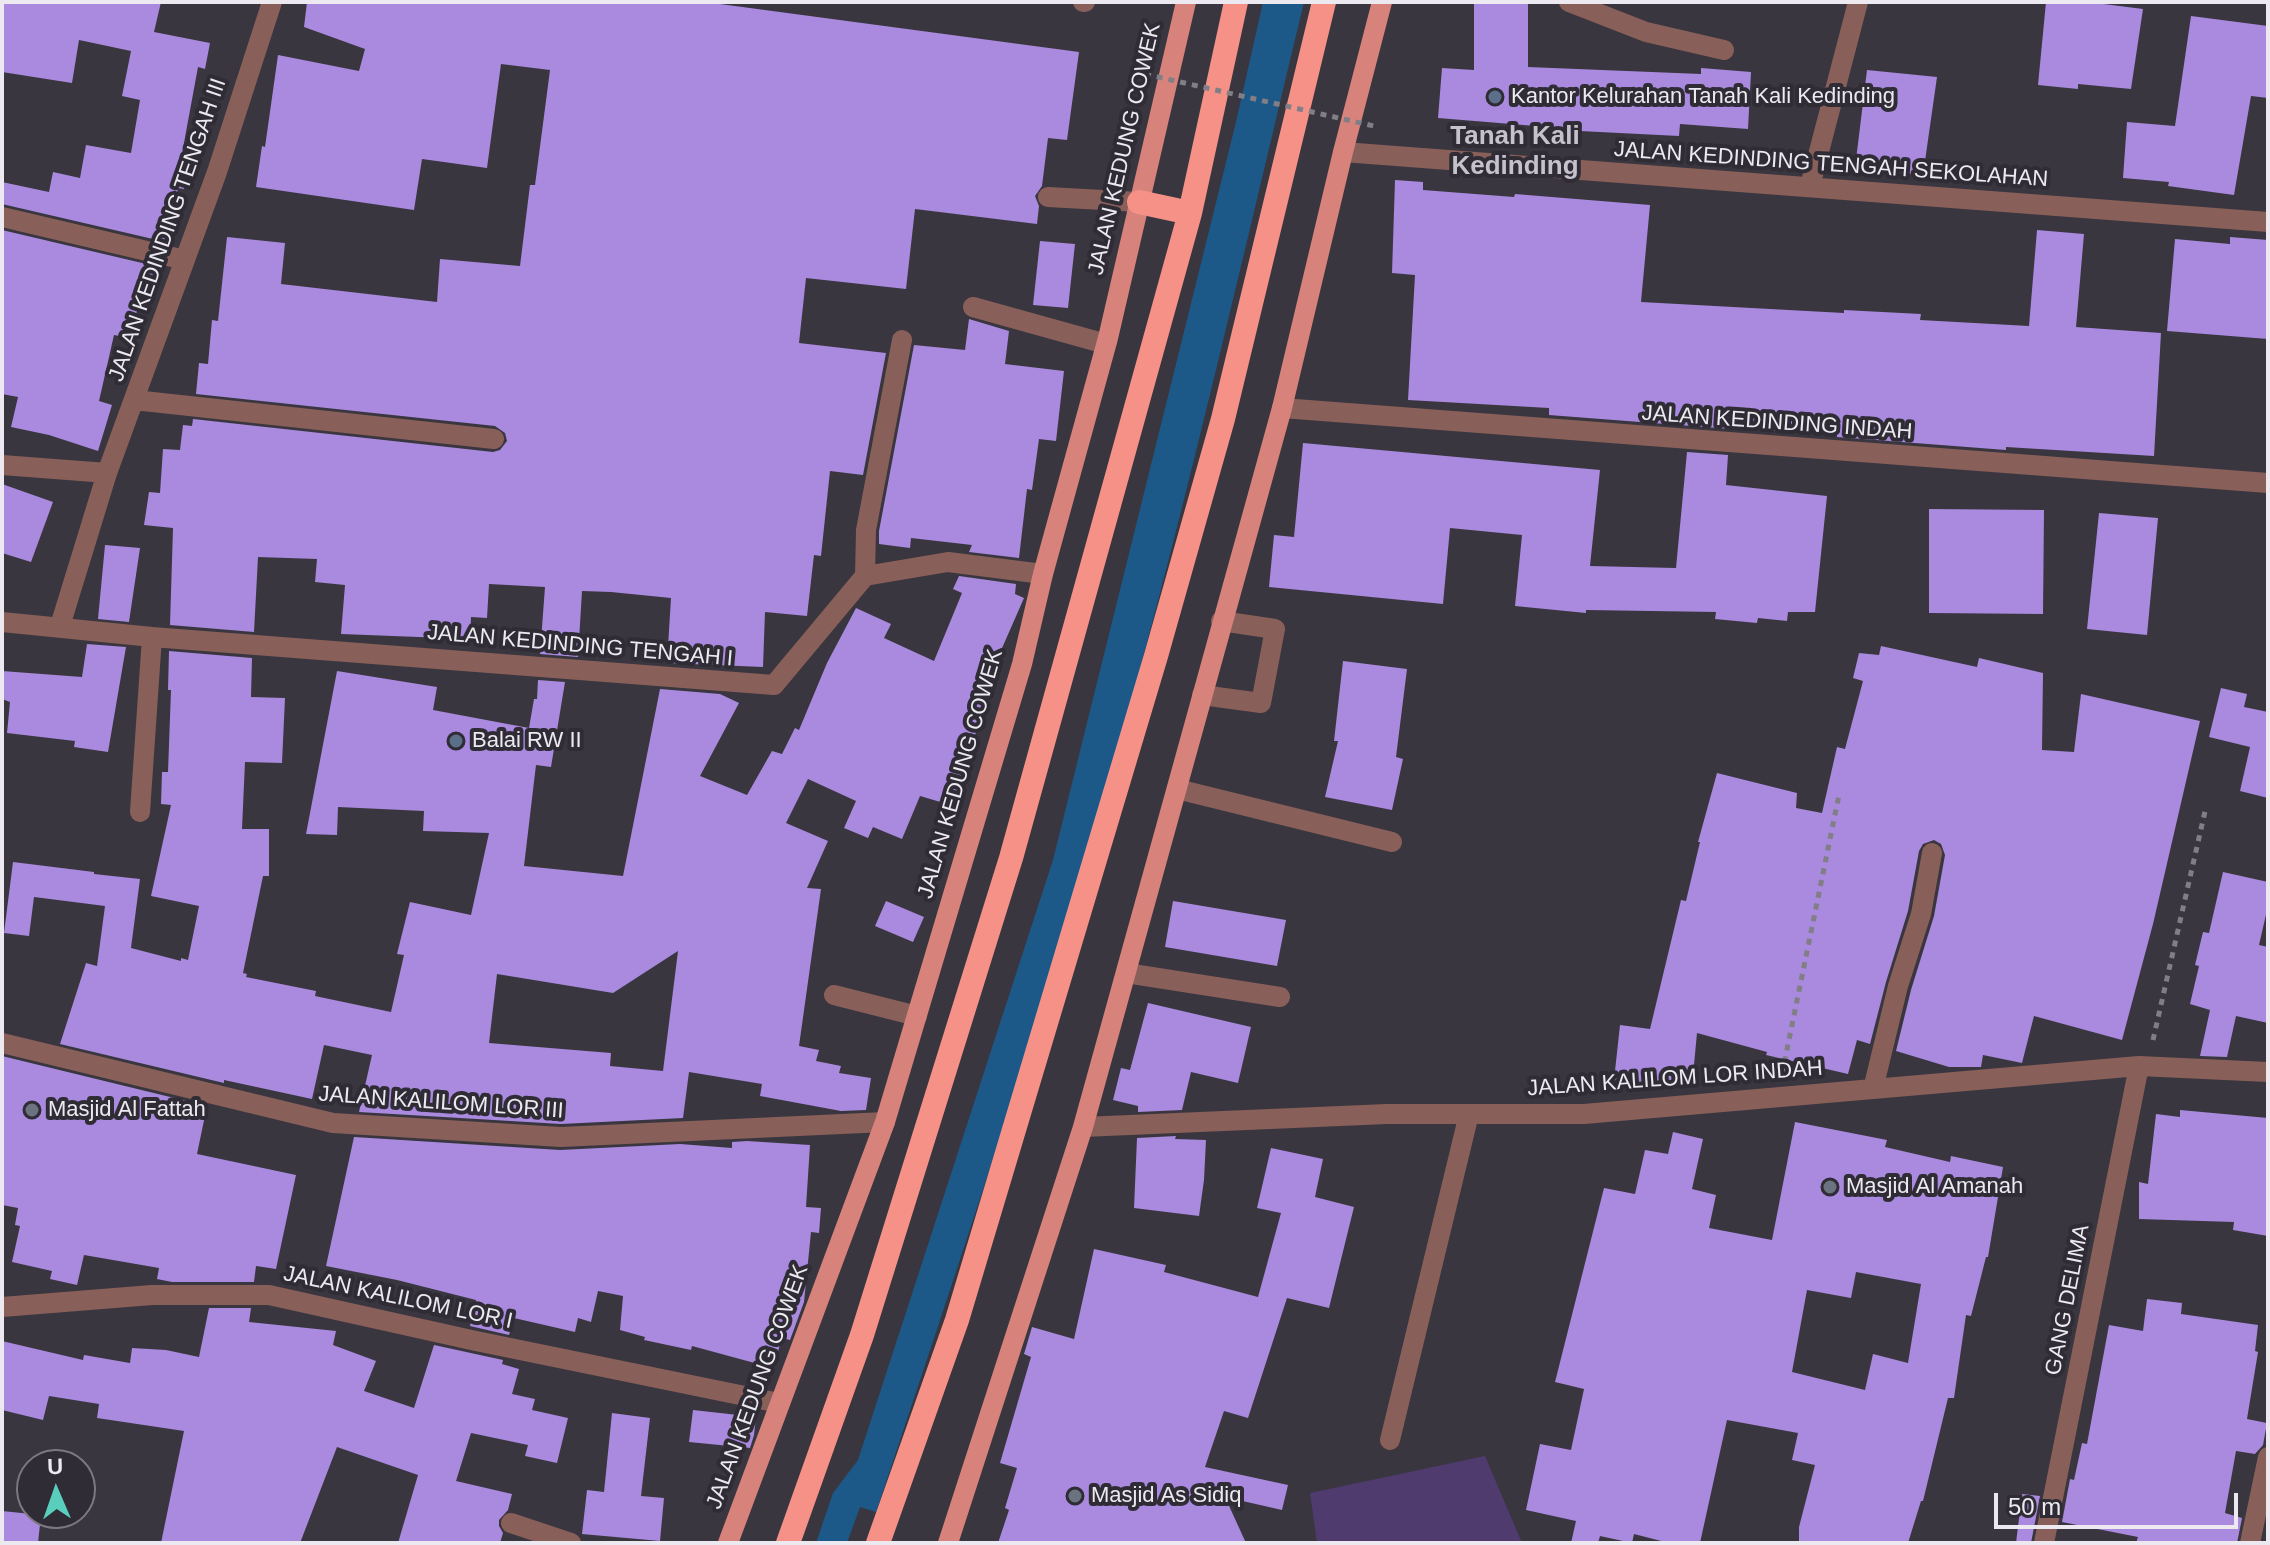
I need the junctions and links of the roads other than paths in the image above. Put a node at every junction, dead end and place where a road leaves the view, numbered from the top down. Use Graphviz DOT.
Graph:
graph roads {
  1 [pos="272,2"];
  2 [pos="1186,2"];
  3 [pos="1236,2"];
  4 [pos="1324,2"];
  5 [pos="1382,2"];
  6 [pos="1569,2"];
  7 [pos="1858,2"];
  8 [pos="1724,50"];
  9 [pos="1343,152"];
  10 [pos="1810,186"];
  11 [pos="1048,197"];
  12 [pos="1139,202"];
  13 [pos="1190,213"];
  14 [pos="2,217"];
  15 [pos="2268,222"];
  16 [pos="185,260"];
  17 [pos="973,307"];
  18 [pos="902,340"];
  19 [pos="1106,344"];
  20 [pos="134,400"];
  21 [pos="1282,408"];
  22 [pos="494,439"];
  23 [pos="2,465"];
  24 [pos="107,473"];
  25 [pos="2268,483"];
  26 [pos="1043,574"];
  27 [pos="865,576"];
  28 [pos="1221,621"];
  29 [pos="2,622"];
  30 [pos="60,626"];
  31 [pos="152,637"];
  32 [pos="1202,695"];
  33 [pos="1177,789"];
  34 [pos="140,812"];
  35 [pos="1392,842"];
  36 [pos="1932,853"];
  37 [pos="1126,973"];
  38 [pos="834,995"];
  39 [pos="1280,997"];
  40 [pos="917,1016"];
  41 [pos="2,1043"];
  42 [pos="2143,1066"];
  43 [pos="2268,1072"];
  44 [pos="1873,1089"];
  45 [pos="1469,1114"];
  46 [pos="885,1122"];
  47 [pos="1083,1127"];
  48 [pos="2,1307"];
  49 [pos="779,1403"];
  50 [pos="1390,1440"];
  51 [pos="2268,1457"];
  52 [pos="511,1523"];
  53 [pos="2256,1541"];
  54 [pos="571,1543"];
  55 [pos="728,1543"];
  56 [pos="788,1543"];
  57 [pos="878,1543"];
  58 [pos="948,1543"];
  59 [pos="2044,1543"];
  1 -- 16 [label="street, JALAN KEDINDING TENGAH III"];
  2 -- 12 [label="main road, JALAN KEDUNG COWEK"];
  3 -- 13 [label="highway"];
  4 -- 57 [label="highway"];
  5 -- 9 [label="main road"];
  6 -- 8 [label="street"];
  7 -- 10 [label="street"];
  9 -- 10 [label="street, JALAN KEDINDING TENGAH SEKOLAHAN"];
  9 -- 21 [label="main road"];
  10 -- 15 [label="street, JALAN KEDINDING TENGAH SEKOLAHAN"];
  11 -- 12 [label="street"];
  12 -- 13 [label="highway"];
  12 -- 19 [label="main road, JALAN KEDUNG COWEK"];
  13 -- 56 [label="highway"];
  14 -- 16 [label="street"];
  16 -- 20 [label="street, JALAN KEDINDING TENGAH III"];
  17 -- 19 [label="street"];
  18 -- 27 [label="street"];
  19 -- 26 [label="main road, JALAN KEDUNG COWEK"];
  20 -- 22 [label="street"];
  20 -- 24 [label="street, JALAN KEDINDING TENGAH III"];
  21 -- 25 [label="street, JALAN KEDINDING INDAH"];
  21 -- 28 [label="main road"];
  23 -- 24 [label="street"];
  24 -- 30 [label="street, JALAN KEDINDING TENGAH III"];
  26 -- 27 [label="street"];
  26 -- 40 [label="main road, JALAN KEDUNG COWEK"];
  27 -- 31 [label="street, JALAN KEDINDING TENGAH I"];
  28 -- 32 [label="main road"];
  28 -- 32 [label="street"];
  29 -- 30 [label="street, JALAN KEDINDING TENGAH I"];
  30 -- 31 [label="street, JALAN KEDINDING TENGAH I"];
  31 -- 34 [label="street"];
  32 -- 33 [label="main road"];
  33 -- 35 [label="street"];
  33 -- 37 [label="main road"];
  36 -- 44 [label="street"];
  37 -- 39 [label="street"];
  37 -- 47 [label="main road"];
  38 -- 40 [label="street"];
  40 -- 46 [label="main road, JALAN KEDUNG COWEK"];
  41 -- 46 [label="street, JALAN KALILOM LOR III"];
  42 -- 43 [label="street, JALAN KALILOM LOR INDAH"];
  42 -- 44 [label="street, JALAN KALILOM LOR INDAH"];
  42 -- 59 [label="street, GANG DELIMA"];
  44 -- 45 [label="street, JALAN KALILOM LOR INDAH"];
  45 -- 47 [label="street, JALAN KALILOM LOR INDAH"];
  45 -- 50 [label="street"];
  46 -- 49 [label="main road, JALAN KEDUNG COWEK"];
  47 -- 58 [label="main road"];
  48 -- 49 [label="street, JALAN KALILOM LOR I"];
  49 -- 55 [label="main road, JALAN KEDUNG COWEK"];
  51 -- 53 [label="street"];
  52 -- 54 [label="street"];
}
